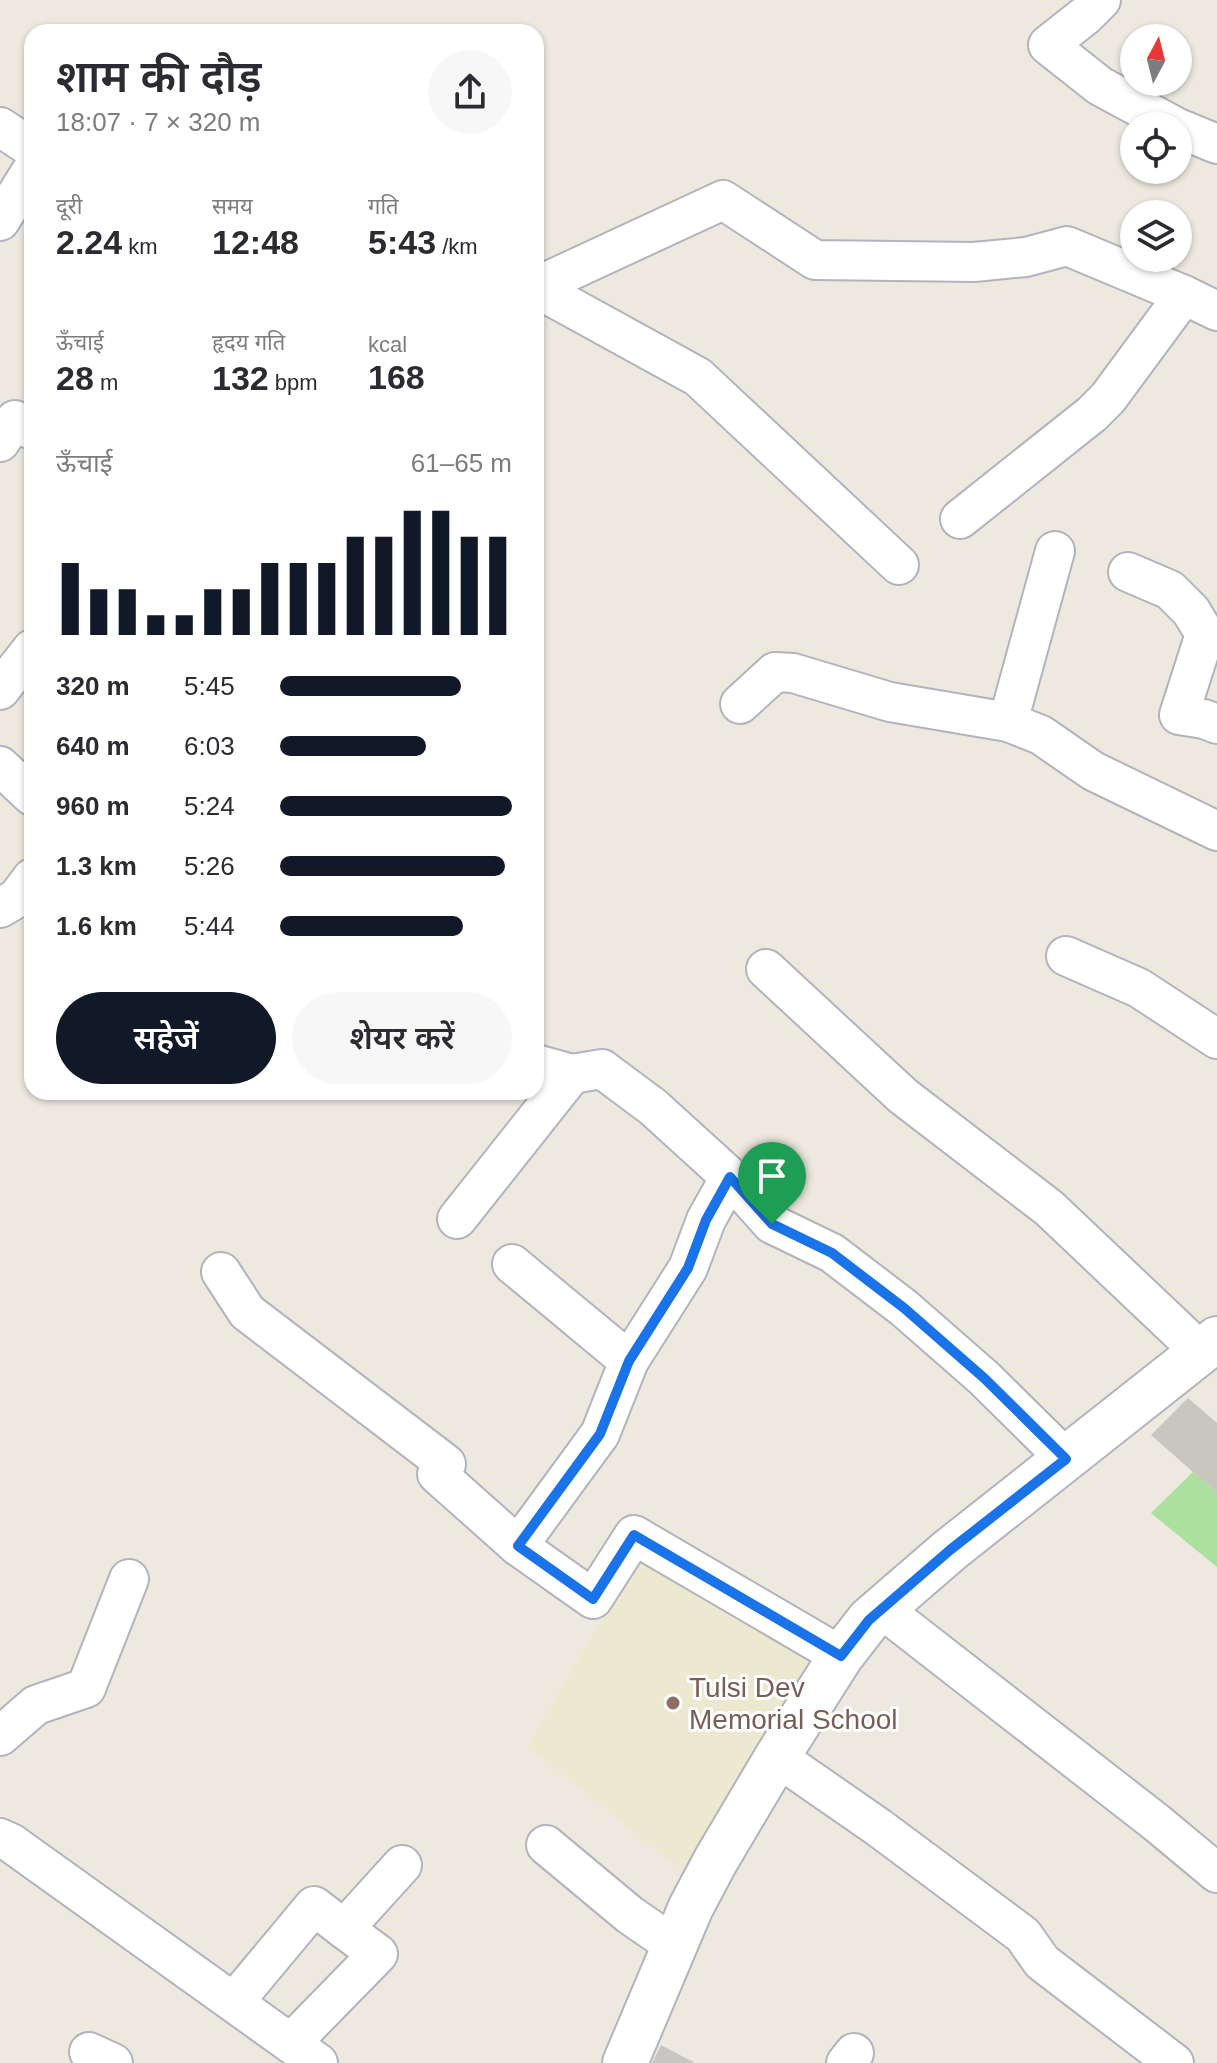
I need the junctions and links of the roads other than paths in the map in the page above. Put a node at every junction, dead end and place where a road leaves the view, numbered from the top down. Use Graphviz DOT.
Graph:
graph roads {
  1 [pos="1101,0"];
  2 [pos="1148,112"];
  3 [pos="0,127"];
  4 [pos="1192,134"];
  5 [pos="24,143"];
  6 [pos="1217,144"];
  7 [pos="24,183"];
  8 [pos="0,221"];
  9 [pos="544,283"];
  10 [pos="544,294"];
  11 [pos="1201,303"];
  12 [pos="24,425"];
  13 [pos="0,442"];
  14 [pos="960,519"];
  15 [pos="1055,551"];
  16 [pos="899,565"];
  17 [pos="1128,572"];
  18 [pos="24,659"];
  19 [pos="0,690"];
  20 [pos="740,704"];
  21 [pos="1008,722"];
  22 [pos="1217,724"];
  23 [pos="0,766"];
  24 [pos="24,788"];
  25 [pos="1217,831"];
  26 [pos="24,889"];
  27 [pos="0,908"];
  28 [pos="1066,956"];
  29 [pos="766,969"];
  30 [pos="1217,1039"];
  31 [pos="544,1066"];
  32 [pos="572,1074"];
  33 [pos="730,1177"];
  34 [pos="457,1219"];
  35 [pos="512,1264"];
  36 [pos="221,1272"];
  37 [pos="1212,1345"];
  38 [pos="629,1361"];
  39 [pos="1066,1459"];
  40 [pos="518,1546"];
  41 [pos="129,1579"];
  42 [pos="882,1609"];
  43 [pos="841,1656"];
  44 [pos="0,1736"];
  45 [pos="777,1757"];
  46 [pos="0,1838"];
  47 [pos="546,1845"];
  48 [pos="402,1865"];
  49 [pos="1217,1873"];
  50 [pos="344,1929"];
  51 [pos="675,1946"];
  52 [pos="234,2002"];
  53 [pos="301,2055"];
  54 [pos="625,2063"];
  55 [pos="1174,2063"];
  1 -- 2 [label="street"];
  3 -- 5 [label="street"];
  4 -- 6 [label="street"];
  7 -- 8 [label="street"];
  9 -- 11 [label="street"];
  10 -- 16 [label="street"];
  11 -- 14 [label="street"];
  12 -- 13 [label="street"];
  15 -- 21 [label="street"];
  17 -- 22 [label="street"];
  18 -- 19 [label="street"];
  20 -- 21 [label="street"];
  21 -- 25 [label="street"];
  23 -- 24 [label="street"];
  26 -- 27 [label="street"];
  28 -- 30 [label="street"];
  29 -- 37 [label="street"];
  31 -- 32 [label="street"];
  32 -- 33 [label="street"];
  32 -- 34 [label="street"];
  33 -- 38 [label="street"];
  33 -- 39 [label="street"];
  35 -- 38 [label="street"];
  36 -- 40 [label="street"];
  37 -- 39 [label="main road"];
  38 -- 40 [label="street"];
  39 -- 42 [label="main road"];
  40 -- 43 [label="street"];
  41 -- 44 [label="street"];
  42 -- 43 [label="main road"];
  42 -- 49 [label="street"];
  43 -- 45 [label="main road"];
  45 -- 51 [label="main road"];
  45 -- 55 [label="street"];
  46 -- 52 [label="street"];
  47 -- 51 [label="street"];
  48 -- 50 [label="street"];
  50 -- 52 [label="street"];
  50 -- 53 [label="street"];
  51 -- 54 [label="main road"];
  52 -- 53 [label="street"];
}
